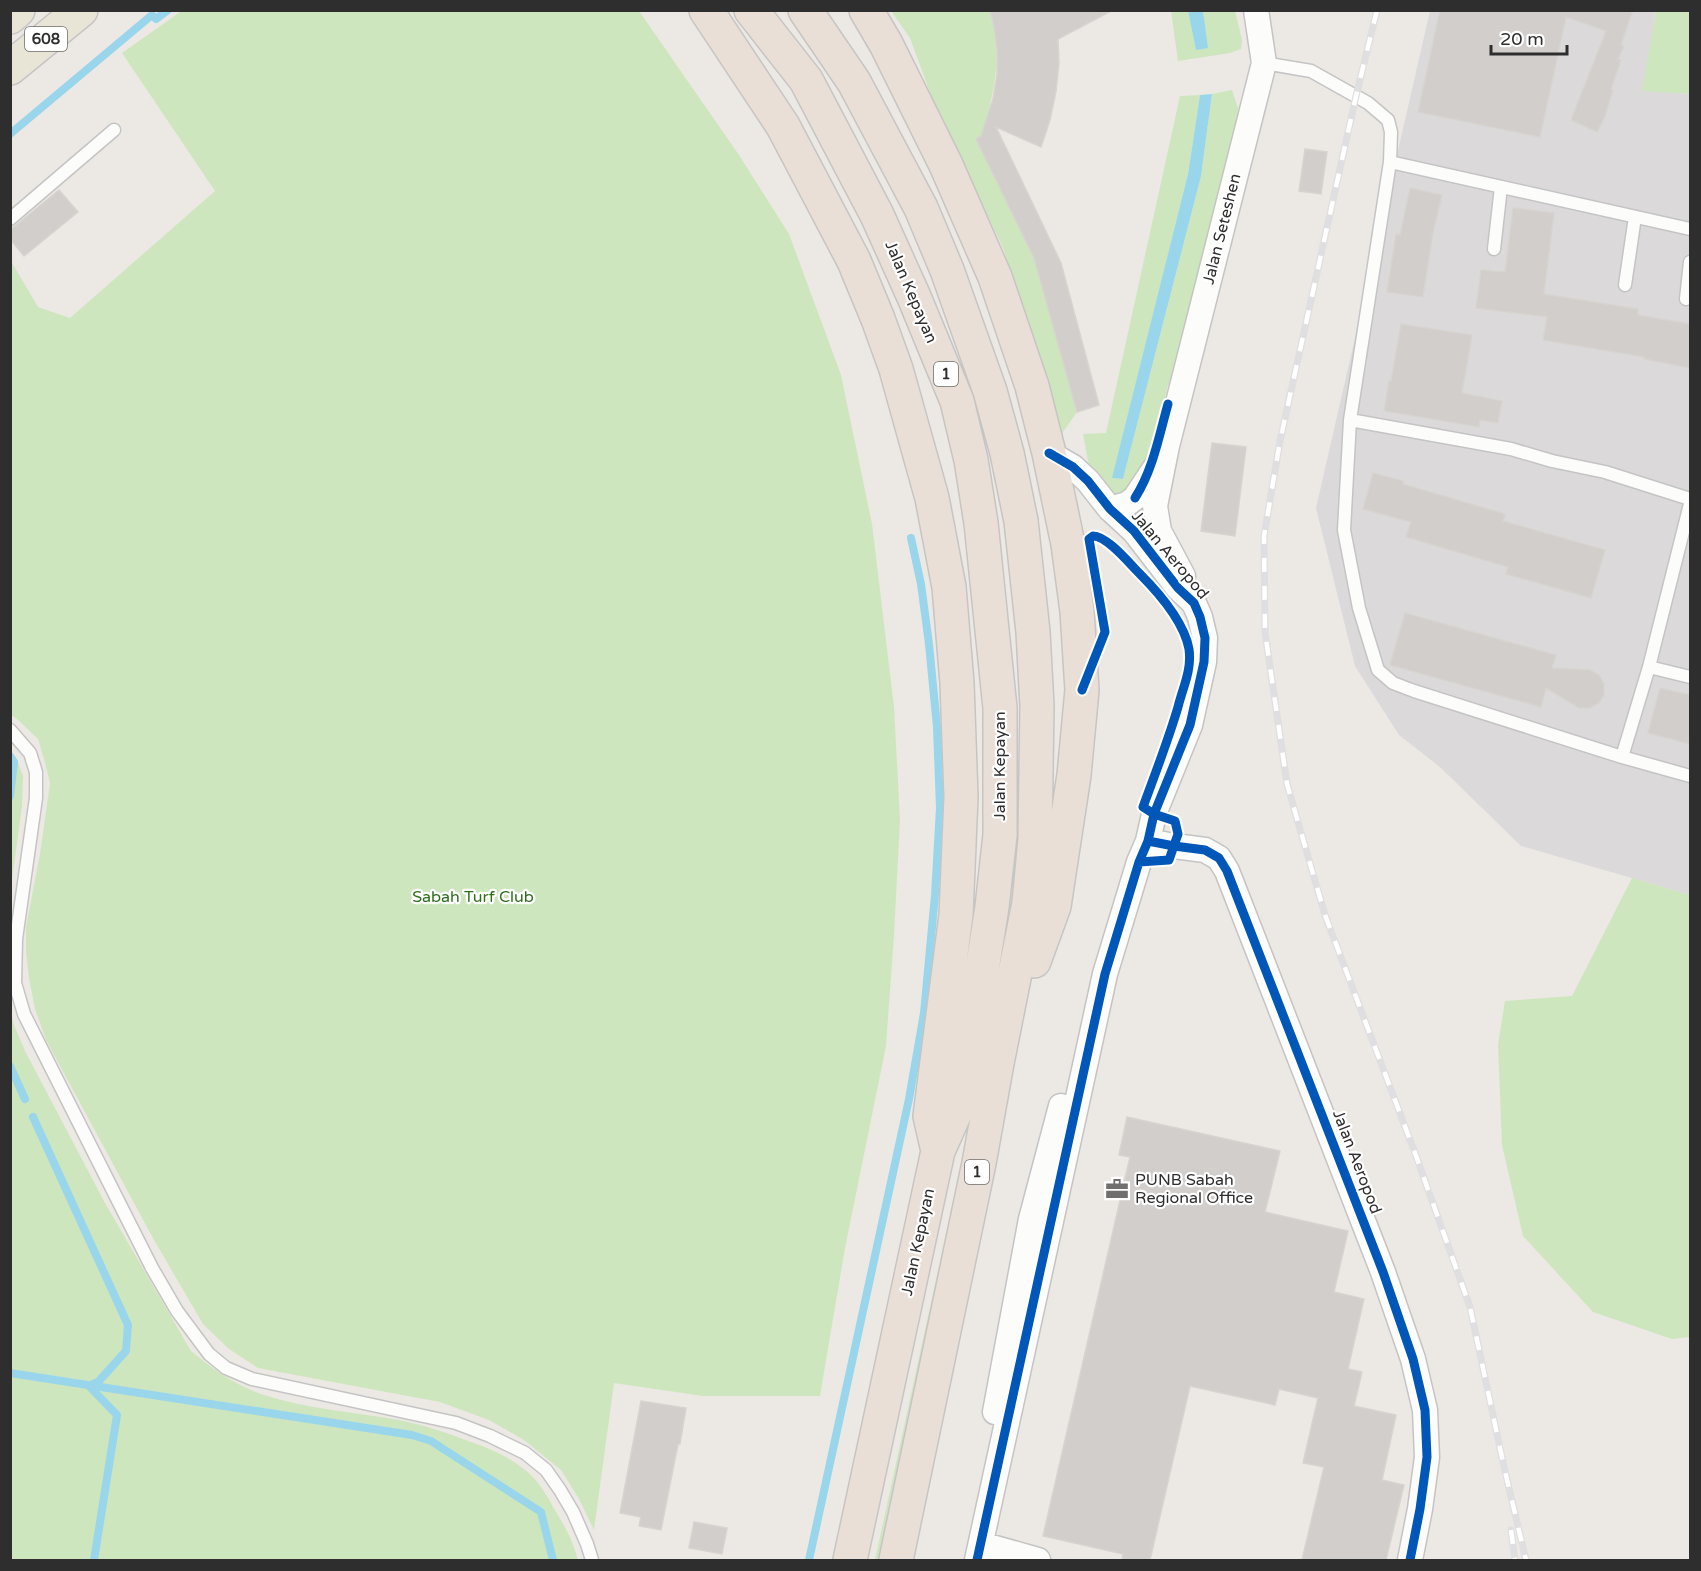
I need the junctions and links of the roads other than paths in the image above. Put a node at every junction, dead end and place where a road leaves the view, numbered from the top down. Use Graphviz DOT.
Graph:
graph roads {
  1 [pos="18,10"];
  2 [pos="81,10"];
  3 [pos="706,10"];
  4 [pos="751,10"];
  5 [pos="805,10"];
  6 [pos="866,10"];
  7 [pos="1256,10"];
  8 [pos="10,17"];
  9 [pos="1264,63"];
  10 [pos="10,68"];
  11 [pos="114,130"];
  12 [pos="1390,162"];
  13 [pos="1501,187"];
  14 [pos="1635,217"];
  15 [pos="10,219"];
  16 [pos="1690,229"];
  17 [pos="1494,249"];
  18 [pos="1690,262"];
  19 [pos="1625,285"];
  20 [pos="1686,299"];
  21 [pos="1350,420"];
  22 [pos="1167,446"];
  23 [pos="1049,453"];
  24 [pos="1690,499"];
  25 [pos="1690,504"];
  26 [pos="1110,509"];
  27 [pos="1194,603"];
  28 [pos="1649,667"];
  29 [pos="1690,677"];
  30 [pos="10,730"];
  31 [pos="1622,757"];
  32 [pos="1690,776"];
  33 [pos="1148,841"];
  34 [pos="997,1063"];
  35 [pos="938,1151"];
  36 [pos="979,1552"];
  37 [pos="592,1560"];
  38 [pos="850,1560"];
  39 [pos="896,1560"];
  40 [pos="1038,1560"];
  41 [pos="1410,1560"];
  1 -- 8 [label="main road, 608"];
  2 -- 10 [label="main road, 608"];
  3 -- 35 [label="highway"];
  4 -- 35 [label="highway, Jalan Kepayan / 1"];
  5 -- 34 [label="highway, 1"];
  6 -- 23 [label="highway"];
  7 -- 9 [label="street, Jalan Seteshen"];
  9 -- 12 [label="lane"];
  9 -- 22 [label="street, Jalan Seteshen"];
  11 -- 15 [label="lane"];
  12 -- 13 [label="lane"];
  12 -- 21 [label="lane"];
  13 -- 14 [label="lane"];
  13 -- 17 [label="lane"];
  14 -- 16 [label="lane"];
  14 -- 19 [label="lane"];
  18 -- 20 [label="lane"];
  21 -- 24 [label="lane"];
  21 -- 31 [label="lane"];
  22 -- 26 [label="street, Jalan Seteshen"];
  22 -- 27 [label="street, Jalan Seteshen"];
  23 -- 26 [label="street, Jalan Aeropod"];
  23 -- 34 [label="highway"];
  25 -- 28 [label="lane"];
  26 -- 27 [label="street, Jalan Aeropod"];
  27 -- 33 [label="street, Jalan Aeropod"];
  28 -- 29 [label="lane"];
  28 -- 31 [label="lane"];
  30 -- 37 [label="lane"];
  31 -- 32 [label="lane"];
  33 -- 36 [label="street, Jalan Aeropod"];
  33 -- 41 [label="street, Jalan Aeropod"];
  34 -- 39 [label="highway, 1"];
  35 -- 38 [label="highway, Jalan Kepayan / 1"];
  36 -- 40 [label="street"];
}
